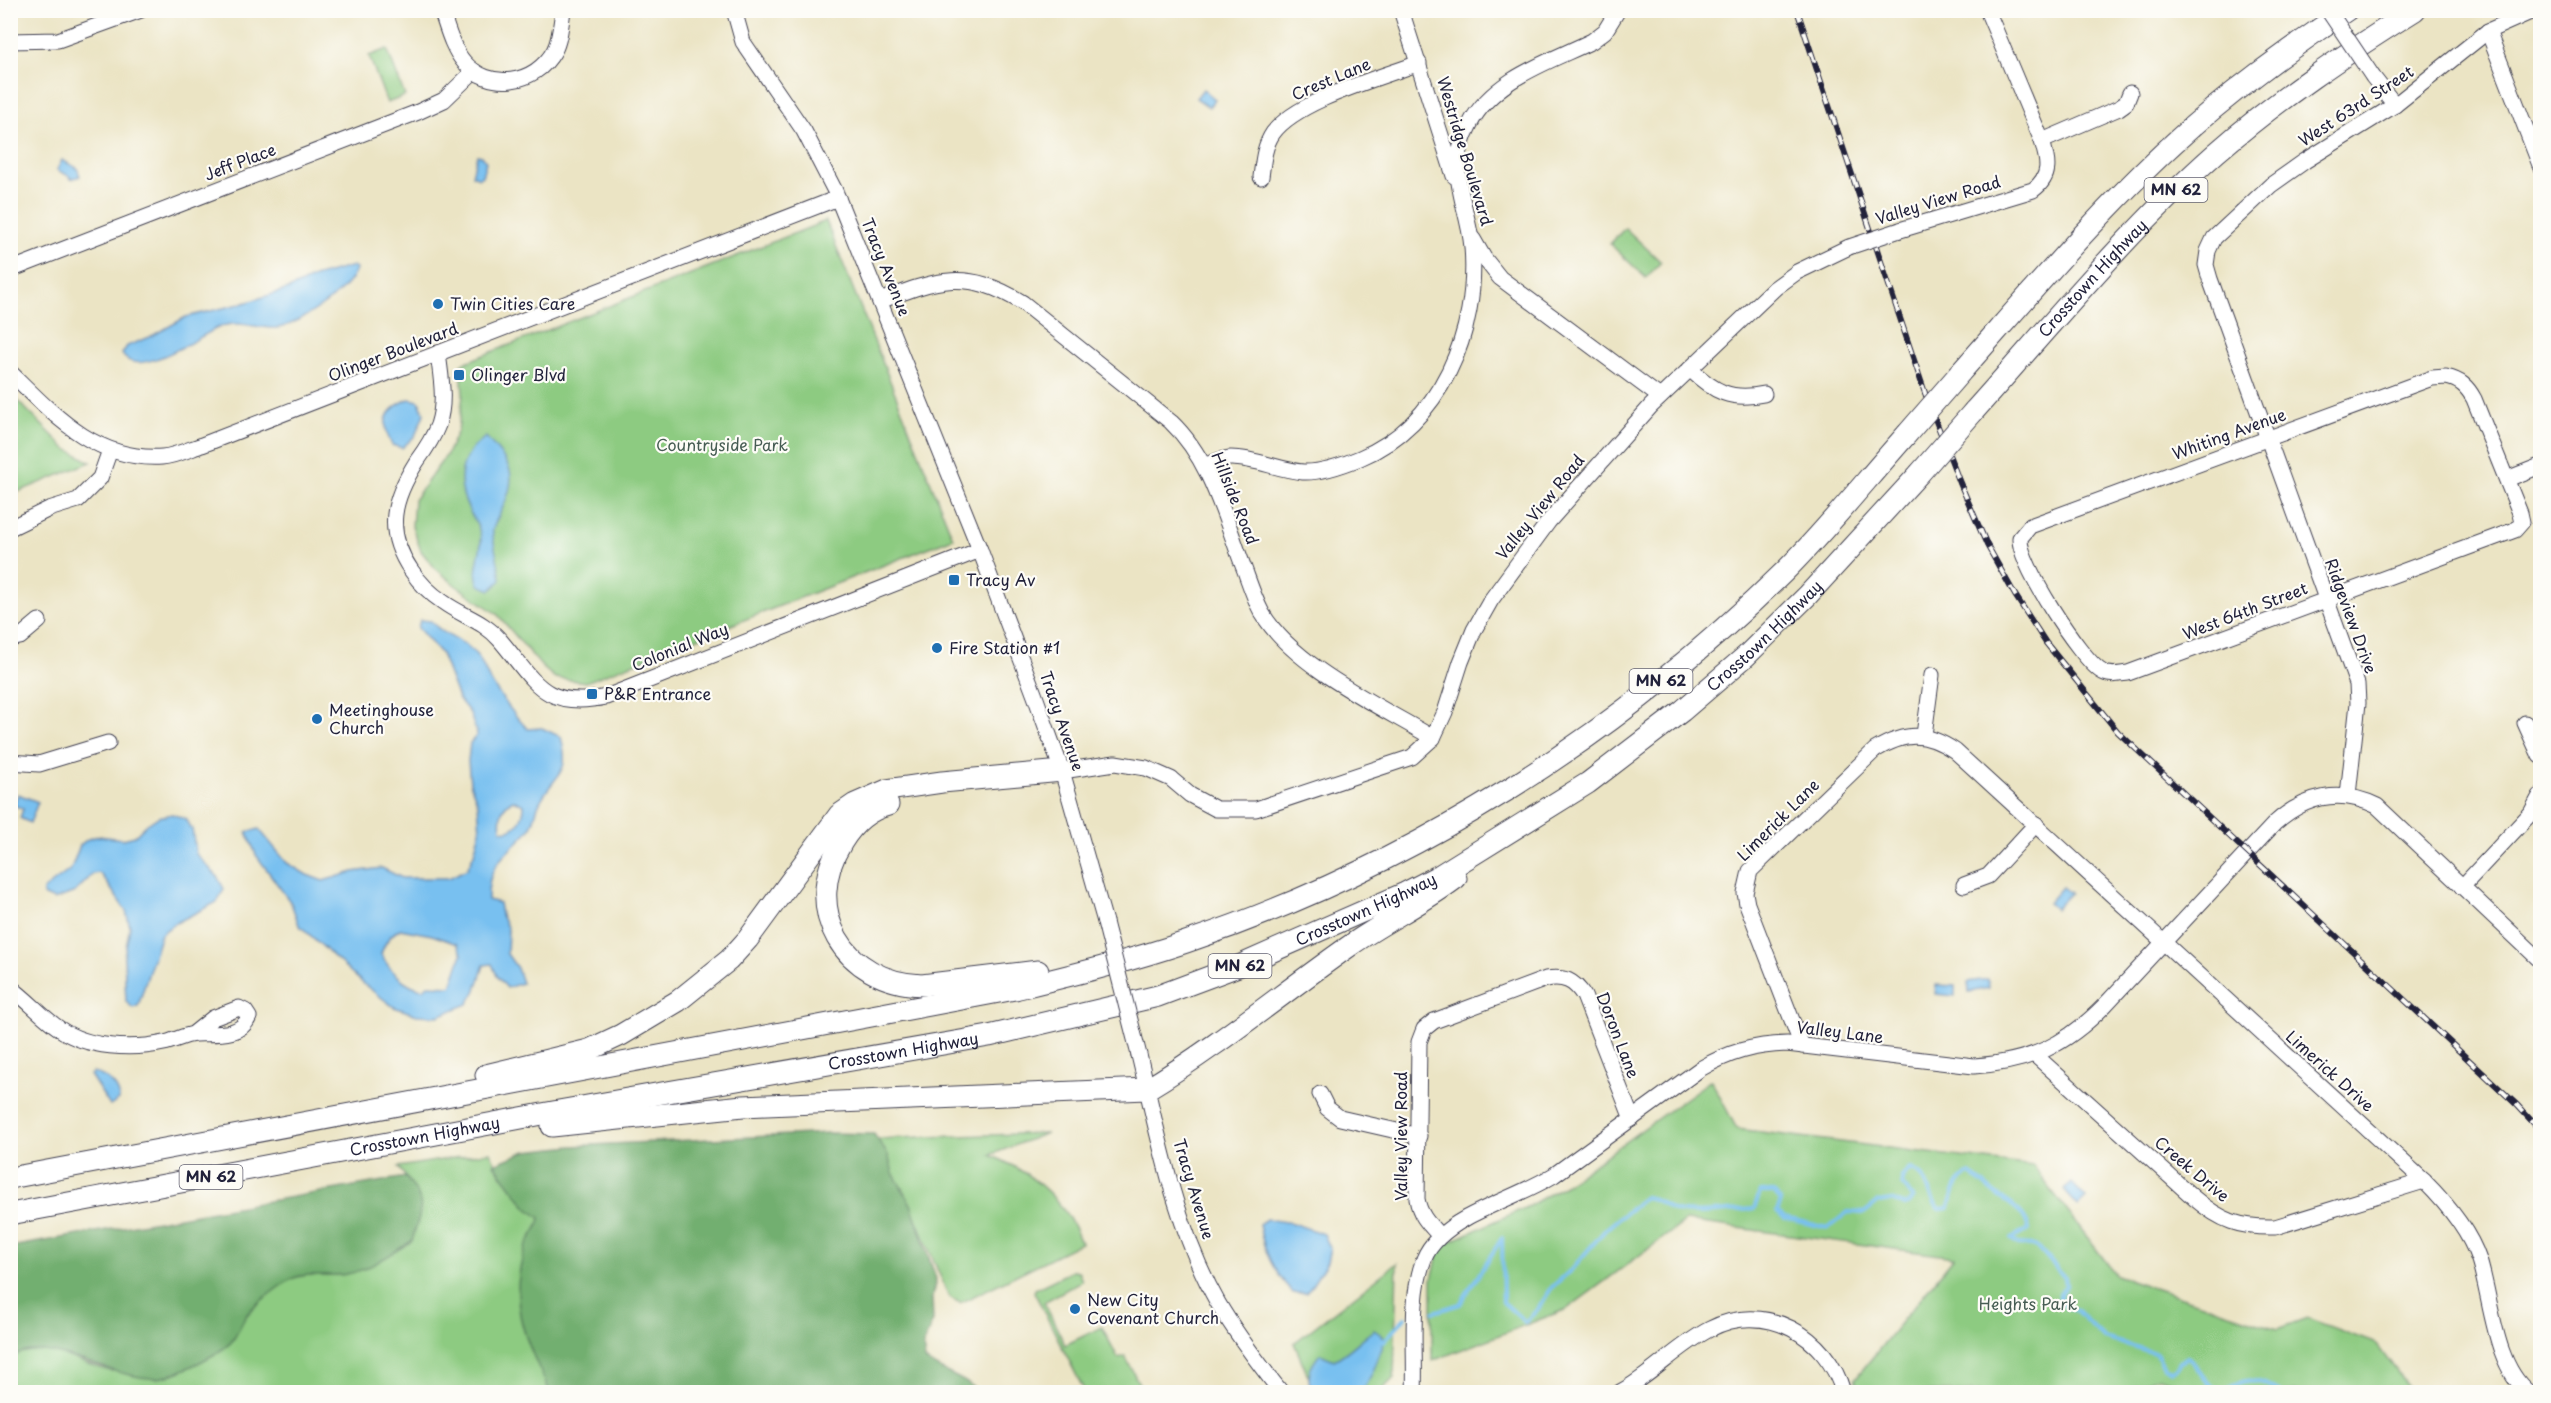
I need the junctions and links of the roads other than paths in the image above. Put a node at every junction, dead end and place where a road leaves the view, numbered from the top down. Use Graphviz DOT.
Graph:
graph roads {
  1 [pos="141,10"];
  2 [pos="441,10"];
  3 [pos="563,10"];
  4 [pos="734,10"];
  5 [pos="1401,10"];
  6 [pos="1618,10"];
  7 [pos="1987,10"];
  8 [pos="2328,10"];
  9 [pos="2347,10"];
  10 [pos="2415,10"];
  11 [pos="2535,10"];
  12 [pos="2488,32"];
  13 [pos="10,41"];
  14 [pos="1419,63"];
  15 [pos="474,71"];
  16 [pos="2130,93"];
  17 [pos="2395,105"];
  18 [pos="2042,141"];
  19 [pos="2541,165"];
  20 [pos="1260,177"];
  21 [pos="838,198"];
  22 [pos="1465,212"];
  23 [pos="2210,247"];
  24 [pos="10,270"];
  25 [pos="880,301"];
  26 [pos="438,353"];
  27 [pos="1690,369"];
  28 [pos="10,372"];
  29 [pos="1764,394"];
  30 [pos="1660,397"];
  31 [pos="2268,439"];
  32 [pos="110,450"];
  33 [pos="1205,465"];
  34 [pos="2541,466"];
  35 [pos="2507,479"];
  36 [pos="10,528"];
  37 [pos="980,550"];
  38 [pos="2326,599"];
  39 [pos="39,621"];
  40 [pos="10,639"];
  41 [pos="1932,675"];
  42 [pos="2111,675"];
  43 [pos="2525,723"];
  44 [pos="1924,735"];
  45 [pos="1433,738"];
  46 [pos="108,743"];
  47 [pos="2541,756"];
  48 [pos="10,762"];
  49 [pos="1062,771"];
  50 [pos="1588,783"];
  51 [pos="2348,795"];
  52 [pos="2541,796"];
  53 [pos="2036,824"];
  54 [pos="1964,885"];
  55 [pos="2462,886"];
  56 [pos="1229,927"];
  57 [pos="2163,943"];
  58 [pos="2541,960"];
  59 [pos="10,987"];
  60 [pos="1424,1029"];
  61 [pos="193,1034"];
  62 [pos="1802,1046"];
  63 [pos="2035,1055"];
  64 [pos="1147,1089"];
  65 [pos="1320,1094"];
  66 [pos="1632,1119"];
  67 [pos="308,1122"];
  68 [pos="1419,1136"];
  69 [pos="411,1139"];
  70 [pos="10,1179"];
  71 [pos="2424,1181"];
  72 [pos="10,1214"];
  73 [pos="1440,1236"];
  74 [pos="1628,1391"];
  75 [pos="1281,1392"];
  76 [pos="1414,1392"];
  77 [pos="1844,1392"];
  78 [pos="2528,1392"];
  1 -- 13 [label="street"];
  2 -- 15 [label="street"];
  3 -- 15 [label="street"];
  4 -- 21 [label="street, Tracy Avenue"];
  5 -- 14 [label="street, Westridge Boulevard"];
  6 -- 22 [label="street"];
  7 -- 18 [label="street"];
  8 -- 17 [label="street, bridge"];
  9 -- 56 [label="highway, Crosstown Highway / MN 62, bridge"];
  10 -- 50 [label="highway, Crosstown Highway / MN 62, bridge"];
  11 -- 12 [label="street, West 63rd Street"];
  12 -- 17 [label="street, West 63rd Street"];
  12 -- 19 [label="street"];
  14 -- 20 [label="street, Crest Lane"];
  14 -- 22 [label="street, Westridge Boulevard"];
  15 -- 24 [label="street, Jeff Place"];
  16 -- 18 [label="street"];
  17 -- 23 [label="street, West 63rd Street"];
  18 -- 27 [label="street, Valley View Road, bridge"];
  21 -- 25 [label="street, Tracy Avenue"];
  21 -- 26 [label="street, Olinger Boulevard"];
  22 -- 30 [label="street, Westridge Boulevard"];
  22 -- 33 [label="street"];
  23 -- 31 [label="street, Ridgeview Drive"];
  25 -- 33 [label="street, Hillside Road"];
  25 -- 37 [label="street, Tracy Avenue"];
  26 -- 32 [label="street, Olinger Boulevard"];
  26 -- 37 [label="street, Colonial Way"];
  27 -- 29 [label="street"];
  27 -- 30 [label="street, Valley View Road"];
  28 -- 32 [label="street, Olinger Boulevard"];
  30 -- 45 [label="street, Valley View Road"];
  31 -- 35 [label="street, Whiting Avenue"];
  31 -- 38 [label="street, Ridgeview Drive"];
  31 -- 42 [label="street, Whiting Avenue"];
  32 -- 36 [label="street"];
  33 -- 45 [label="street, Hillside Road"];
  34 -- 35 [label="street"];
  35 -- 38 [label="street, West 64th Street"];
  37 -- 49 [label="street, Tracy Avenue"];
  38 -- 42 [label="street, West 64th Street"];
  38 -- 51 [label="street, Ridgeview Drive"];
  39 -- 40 [label="street"];
  41 -- 44 [label="street"];
  43 -- 47 [label="street"];
  44 -- 53 [label="street, Limerick Drive"];
  44 -- 62 [label="street, Limerick Lane"];
  45 -- 49 [label="street, Valley View Road"];
  46 -- 48 [label="street"];
  49 -- 56 [label="highway"];
  49 -- 64 [label="street, Tracy Avenue, bridge"];
  49 -- 67 [label="highway"];
  50 -- 64 [label="highway"];
  50 -- 69 [label="highway, Crosstown Highway / MN 62"];
  51 -- 55 [label="street"];
  51 -- 57 [label="street, Valley Lane"];
  52 -- 55 [label="street"];
  53 -- 54 [label="street"];
  53 -- 57 [label="street, Limerick Drive"];
  55 -- 58 [label="street"];
  56 -- 67 [label="highway, Crosstown Highway / MN 62"];
  57 -- 63 [label="street, Valley Lane"];
  57 -- 71 [label="street, Limerick Drive"];
  59 -- 61 [label="street"];
  60 -- 66 [label="street, Doron Lane"];
  60 -- 68 [label="street, Valley View Road"];
  62 -- 63 [label="street, Valley Lane"];
  62 -- 66 [label="street, Valley Lane"];
  63 -- 71 [label="street, Creek Drive"];
  64 -- 69 [label="highway"];
  64 -- 75 [label="street, Tracy Avenue"];
  65 -- 68 [label="street"];
  66 -- 73 [label="street, Valley Lane"];
  67 -- 70 [label="highway, Crosstown Highway / MN 62"];
  68 -- 73 [label="street, Valley View Road"];
  69 -- 72 [label="highway, Crosstown Highway / MN 62"];
  71 -- 78 [label="street, Limerick Drive"];
  73 -- 76 [label="street, Valley Lane"];
  74 -- 77 [label="street"];
}
